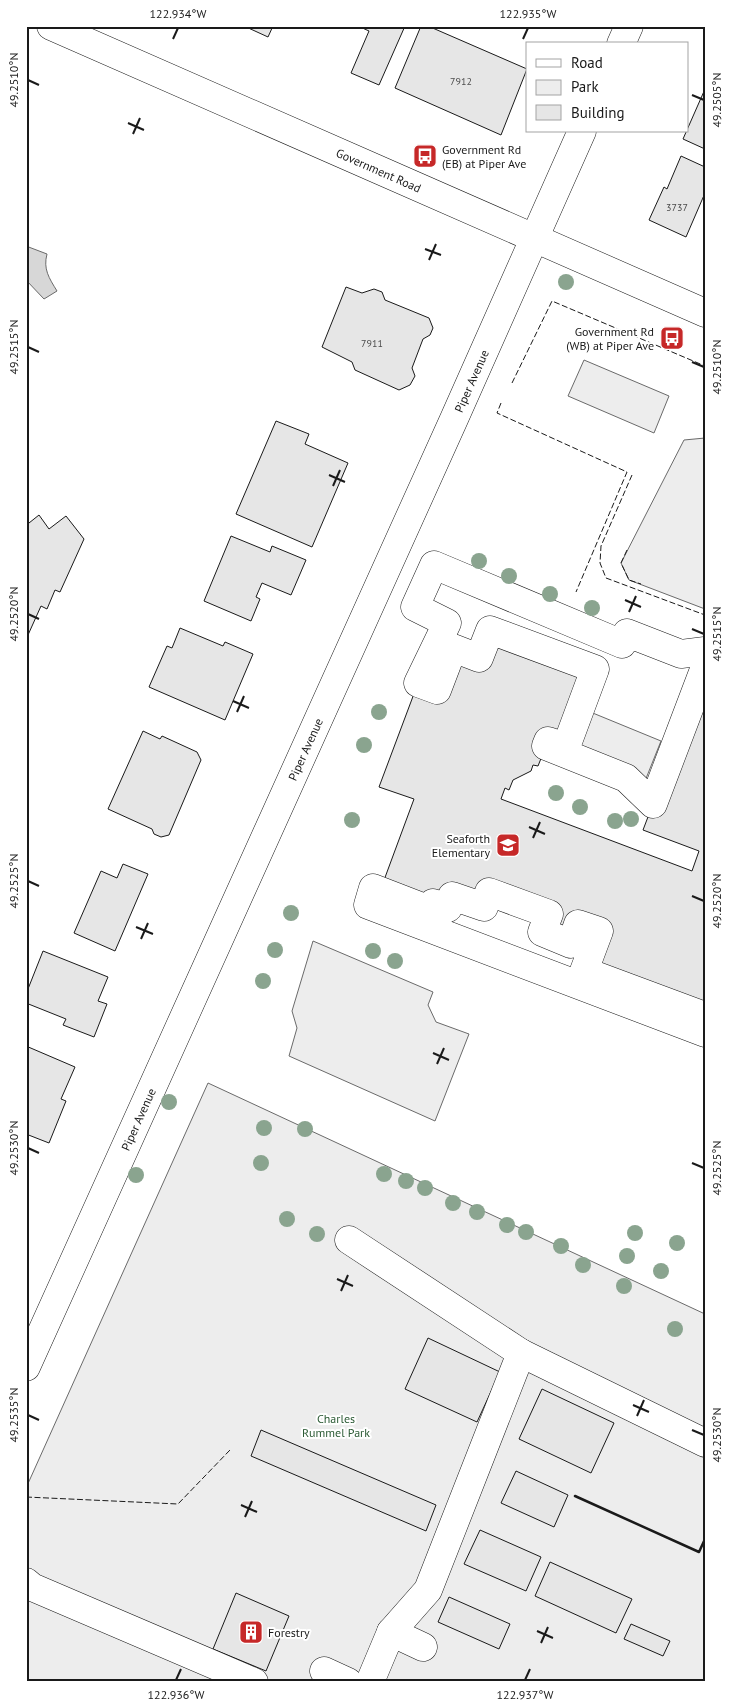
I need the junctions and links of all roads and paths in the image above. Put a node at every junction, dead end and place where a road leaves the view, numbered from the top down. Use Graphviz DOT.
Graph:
graph roads {
  1 [pos="51,26"];
  2 [pos="629,26"];
  3 [pos="622,42"];
  4 [pos="582,132"];
  5 [pos="534,239"];
  6 [pos="705,314"];
  7 [pos="705,651"];
  8 [pos="705,667"];
  9 [pos="705,1016"];
  10 [pos="705,1033"];
  11 [pos="349,1240"];
  12 [pos="521,1353"];
  13 [pos="26,1367"];
  14 [pos="705,1443"];
  15 [pos="26,1582"];
  16 [pos="391,1632"];
  17 [pos="423,1647"];
  18 [pos="254,1682"];
  19 [pos="370,1682"];
  1 -- 5 [label="street, Government Road"];
  2 -- 3 [label="street"];
  4 -- 5 [label="street, Piper Avenue"];
  5 -- 6 [label="street, Government Road"];
  5 -- 13 [label="street, Piper Avenue"];
  7 -- 8 [label="street"];
  9 -- 10 [label="street"];
  11 -- 12 [label="street"];
  12 -- 14 [label="street"];
  12 -- 16 [label="street"];
  15 -- 18 [label="street"];
  16 -- 17 [label="street"];
  16 -- 19 [label="street"];
}
